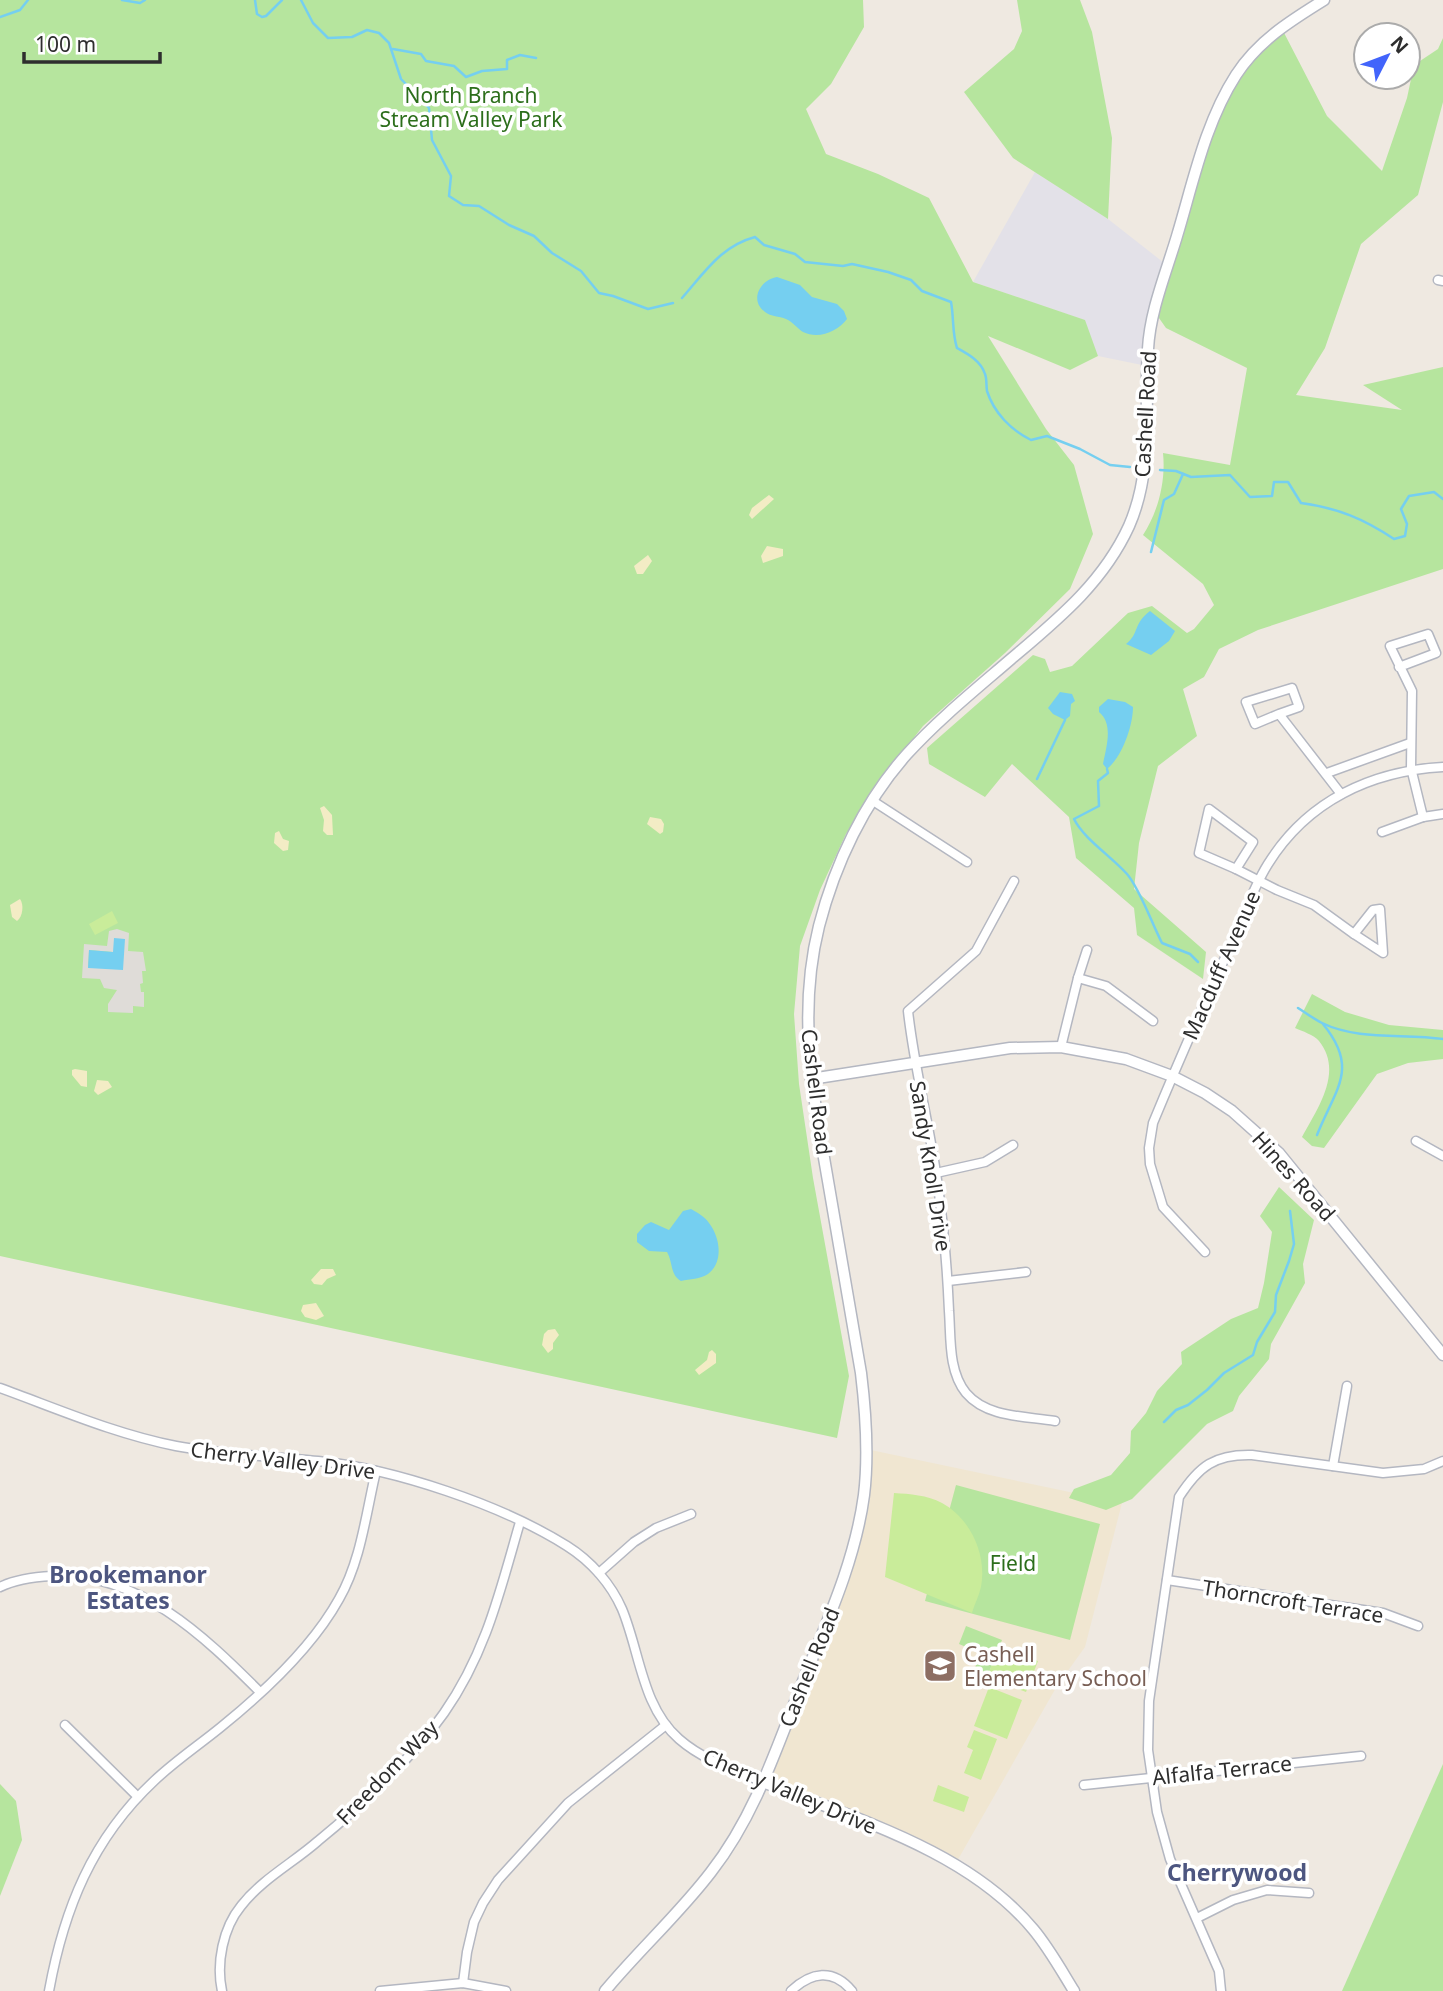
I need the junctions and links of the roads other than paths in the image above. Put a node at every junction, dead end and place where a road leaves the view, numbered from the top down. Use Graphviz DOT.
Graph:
graph roads {
  1 [pos="1324,0"];
  2 [pos="1399,667"];
  3 [pos="1279,714"];
  4 [pos="1410,743"];
  5 [pos="1443,766"];
  6 [pos="1411,768"];
  7 [pos="1327,773"];
  8 [pos="1341,793"];
  9 [pos="873,801"];
  10 [pos="1443,814"];
  11 [pos="1423,817"];
  12 [pos="1382,832"];
  13 [pos="967,862"];
  14 [pos="1236,869"];
  15 [pos="1014,881"];
  16 [pos="1258,881"];
  17 [pos="1354,934"];
  18 [pos="1087,950"];
  19 [pos="1078,978"];
  20 [pos="1153,1021"];
  21 [pos="1061,1047"];
  22 [pos="914,1063"];
  23 [pos="1172,1076"];
  24 [pos="811,1079"];
  25 [pos="1416,1141"];
  26 [pos="1013,1145"];
  27 [pos="1443,1156"];
  28 [pos="936,1173"];
  29 [pos="1205,1252"];
  30 [pos="1026,1272"];
  31 [pos="948,1281"];
  32 [pos="1443,1355"];
  33 [pos="1347,1386"];
  34 [pos="0,1388"];
  35 [pos="1055,1420"];
  36 [pos="1443,1461"];
  37 [pos="1333,1466"];
  38 [pos="376,1471"];
  39 [pos="691,1514"];
  40 [pos="520,1522"];
  41 [pos="599,1573"];
  42 [pos="1167,1580"];
  43 [pos="0,1587"];
  44 [pos="1418,1626"];
  45 [pos="260,1692"];
  46 [pos="65,1725"];
  47 [pos="666,1725"];
  48 [pos="1361,1756"];
  49 [pos="1151,1777"];
  50 [pos="763,1782"];
  51 [pos="1084,1785"];
  52 [pos="138,1797"];
  53 [pos="1310,1893"];
  54 [pos="1197,1918"];
  55 [pos="463,1983"];
  56 [pos="49,1991"];
  57 [pos="222,1991"];
  58 [pos="380,1991"];
  59 [pos="506,1991"];
  60 [pos="605,1991"];
  61 [pos="791,1991"];
  62 [pos="852,1991"];
  63 [pos="1074,1991"];
  64 [pos="1221,1991"];
  1 -- 9 [label="street, Cashell Road"];
  2 -- 2 [label="street"];
  2 -- 4 [label="street"];
  3 -- 3 [label="street"];
  3 -- 7 [label="street"];
  4 -- 6 [label="street"];
  4 -- 7 [label="street"];
  5 -- 6 [label="street, Macduff Avenue"];
  6 -- 8 [label="street, Macduff Avenue"];
  6 -- 11 [label="street"];
  7 -- 8 [label="street"];
  8 -- 16 [label="street, Macduff Avenue"];
  9 -- 13 [label="street"];
  9 -- 24 [label="street, Cashell Road"];
  10 -- 11 [label="street"];
  11 -- 12 [label="street"];
  14 -- 14 [label="street"];
  14 -- 16 [label="street"];
  15 -- 22 [label="street, Sandy Knoll Drive"];
  16 -- 17 [label="street"];
  16 -- 23 [label="street, Macduff Avenue"];
  17 -- 17 [label="street"];
  18 -- 19 [label="street"];
  19 -- 20 [label="street"];
  19 -- 21 [label="street"];
  21 -- 22 [label="street, Hines Road"];
  21 -- 23 [label="street, Hines Road"];
  22 -- 24 [label="street, Hines Road"];
  22 -- 28 [label="street, Sandy Knoll Drive"];
  23 -- 29 [label="street, Macduff Avenue"];
  23 -- 32 [label="street, Hines Road"];
  24 -- 50 [label="street, Cashell Road"];
  25 -- 27 [label="street"];
  26 -- 28 [label="street"];
  28 -- 31 [label="street, Sandy Knoll Drive"];
  30 -- 31 [label="street"];
  31 -- 35 [label="street, Sandy Knoll Drive"];
  33 -- 37 [label="street"];
  34 -- 38 [label="street, Cherry Valley Drive"];
  36 -- 37 [label="street"];
  37 -- 42 [label="street"];
  38 -- 40 [label="street, Cherry Valley Drive"];
  38 -- 45 [label="street"];
  39 -- 41 [label="street"];
  40 -- 41 [label="street, Cherry Valley Drive"];
  40 -- 57 [label="street, Freedom Way"];
  41 -- 47 [label="street, Cherry Valley Drive"];
  42 -- 44 [label="street, Thorncroft Terrace"];
  42 -- 49 [label="street"];
  43 -- 45 [label="street"];
  45 -- 52 [label="street"];
  46 -- 52 [label="street"];
  47 -- 50 [label="street, Cherry Valley Drive"];
  47 -- 55 [label="street"];
  48 -- 49 [label="street, Alfalfa Terrace"];
  49 -- 51 [label="street, Alfalfa Terrace"];
  49 -- 54 [label="street"];
  50 -- 60 [label="street, Cashell Road"];
  50 -- 63 [label="street, Cherry Valley Drive"];
  52 -- 56 [label="street"];
  53 -- 54 [label="street"];
  54 -- 64 [label="street"];
  55 -- 58 [label="street"];
  55 -- 59 [label="street"];
  61 -- 62 [label="street"];
}
